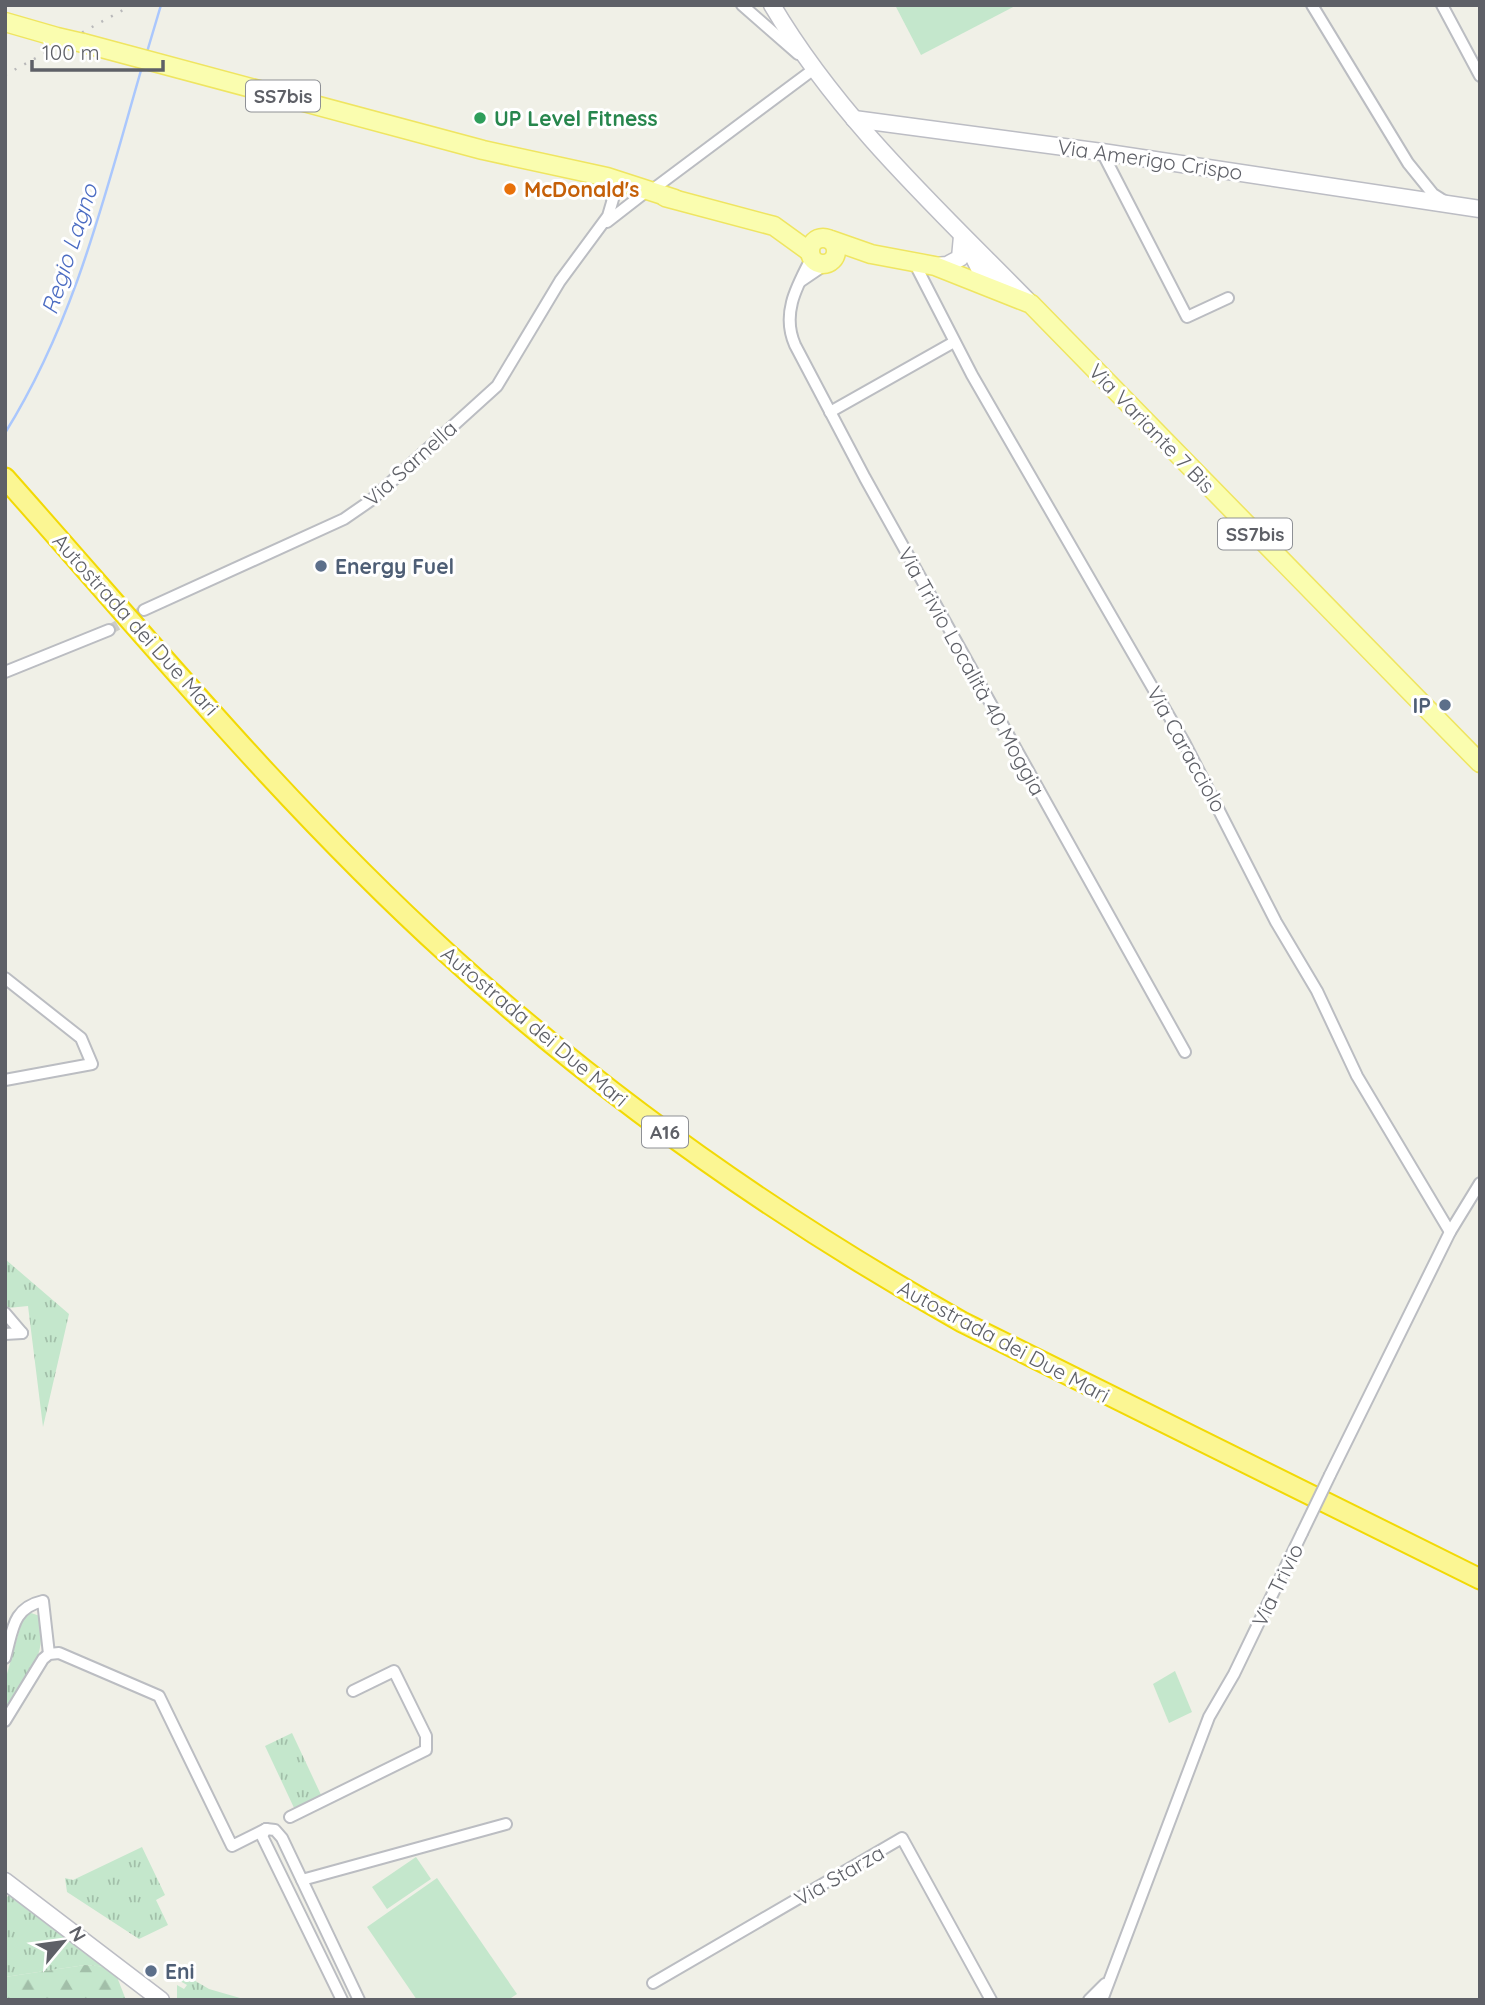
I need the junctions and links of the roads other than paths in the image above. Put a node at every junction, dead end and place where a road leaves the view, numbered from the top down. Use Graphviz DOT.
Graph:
graph roads {
  1 [pos="742,5"];
  2 [pos="772,5"];
  3 [pos="1312,5"];
  4 [pos="1442,5"];
  5 [pos="5,22"];
  6 [pos="814,69"];
  7 [pos="1480,76"];
  8 [pos="854,119"];
  9 [pos="483,150"];
  10 [pos="1102,152"];
  11 [pos="586,174"];
  12 [pos="603,187"];
  13 [pos="648,192"];
  14 [pos="624,197"];
  15 [pos="1447,202"];
  16 [pos="1480,209"];
  17 [pos="600,229"];
  18 [pos="784,231"];
  19 [pos="962,233"];
  20 [pos="827,239"];
  21 [pos="871,254"];
  22 [pos="820,259"];
  23 [pos="926,268"];
  24 [pos="996,268"];
  25 [pos="799,282"];
  26 [pos="988,286"];
  27 [pos="1227,298"];
  28 [pos="1031,304"];
  29 [pos="954,342"];
  30 [pos="830,412"];
  31 [pos="5,478"];
  32 [pos="5,496"];
  33 [pos="144,610"];
  34 [pos="109,630"];
  35 [pos="5,672"];
  36 [pos="1480,763"];
  37 [pos="5,978"];
  38 [pos="1185,1052"];
  39 [pos="5,1080"];
  40 [pos="1480,1183"];
  41 [pos="1450,1232"];
  42 [pos="5,1312"];
  43 [pos="5,1334"];
  44 [pos="1480,1579"];
  45 [pos="1480,1592"];
  46 [pos="50,1654"];
  47 [pos="5,1658"];
  48 [pos="353,1691"];
  49 [pos="5,1721"];
  50 [pos="290,1817"];
  51 [pos="506,1824"];
  52 [pos="266,1829"];
  53 [pos="302,1880"];
  54 [pos="5,1881"];
  55 [pos="1107,1982"];
  56 [pos="653,1983"];
  57 [pos="161,2000"];
  58 [pos="342,2000"];
  59 [pos="359,2000"];
  60 [pos="991,2000"];
  61 [pos="1089,2000"];
  62 [pos="1102,2000"];
  1 -- 6 [label="street"];
  2 -- 6 [label="street"];
  3 -- 15 [label="street"];
  4 -- 7 [label="street"];
  5 -- 9 [label="main road, Via Variante 7 Bis / SS7bis, bridge"];
  6 -- 8 [label="street"];
  6 -- 13 [label="street"];
  8 -- 10 [label="street, Via Amerigo Crispo"];
  8 -- 19 [label="street"];
  9 -- 11 [label="main road, Via Variante 7 Bis / SS7bis"];
  9 -- 12 [label="main road, Via Variante 7 Bis / SS7bis"];
  10 -- 15 [label="street, Via Amerigo Crispo"];
  10 -- 27 [label="street"];
  11 -- 13 [label="main road, Via Variante 7 Bis / SS7bis"];
  11 -- 14 [label="main road, Via Variante 7 Bis / SS7bis"];
  12 -- 14 [label="main road, Via Variante 7 Bis / SS7bis"];
  12 -- 17 [label="street"];
  13 -- 14 [label="main road, Via Variante 7 Bis / SS7bis"];
  13 -- 18 [label="main road, Via Variante 7 Bis / SS7bis"];
  14 -- 17 [label="street"];
  15 -- 16 [label="street, Via Amerigo Crispo"];
  17 -- 33 [label="street, Via Sarnella"];
  18 -- 20 [label="main road, Via Variante 7 Bis / SS7bis"];
  18 -- 22 [label="main road, Via Variante 7 Bis / SS7bis"];
  19 -- 23 [label="street"];
  19 -- 24 [label="street"];
  19 -- 26 [label="street"];
  20 -- 21 [label="main road, Via Variante 7 Bis / SS7bis"];
  20 -- 22 [label="main road"];
  21 -- 22 [label="main road, Via Variante 7 Bis / SS7bis"];
  21 -- 23 [label="main road, Via Variante 7 Bis / SS7bis"];
  22 -- 25 [label="street, Via Trivio Località 40 Moggia"];
  22 -- 25 [label="street"];
  23 -- 26 [label="main road, Via Variante 7 Bis / SS7bis"];
  23 -- 29 [label="street, Via Caracciolo"];
  24 -- 26 [label="street"];
  24 -- 28 [label="street"];
  25 -- 30 [label="street, Via Trivio Località 40 Moggia"];
  26 -- 28 [label="main road, Via Variante 7 Bis / SS7bis"];
  28 -- 36 [label="main road, Via Variante 7 Bis / SS7bis"];
  29 -- 30 [label="street"];
  29 -- 41 [label="street, Via Caracciolo"];
  30 -- 38 [label="street, Via Trivio Località 40 Moggia"];
  31 -- 44 [label="highway, Autostrada dei Due Mari / A16"];
  32 -- 45 [label="highway, Autostrada dei Due Mari / A16"];
  34 -- 35 [label="street"];
  37 -- 39 [label="street"];
  40 -- 41 [label="street, Via Trivio"];
  41 -- 55 [label="street, Via Trivio, bridge"];
  42 -- 43 [label="street"];
  46 -- 47 [label="street"];
  46 -- 49 [label="street"];
  46 -- 52 [label="street"];
  48 -- 50 [label="street"];
  51 -- 53 [label="street"];
  52 -- 53 [label="street"];
  52 -- 58 [label="street"];
  53 -- 59 [label="street"];
  54 -- 57 [label="street"];
  55 -- 61 [label="street"];
  55 -- 62 [label="street, Via Trivio"];
  56 -- 60 [label="street, Via Starza"];
}
